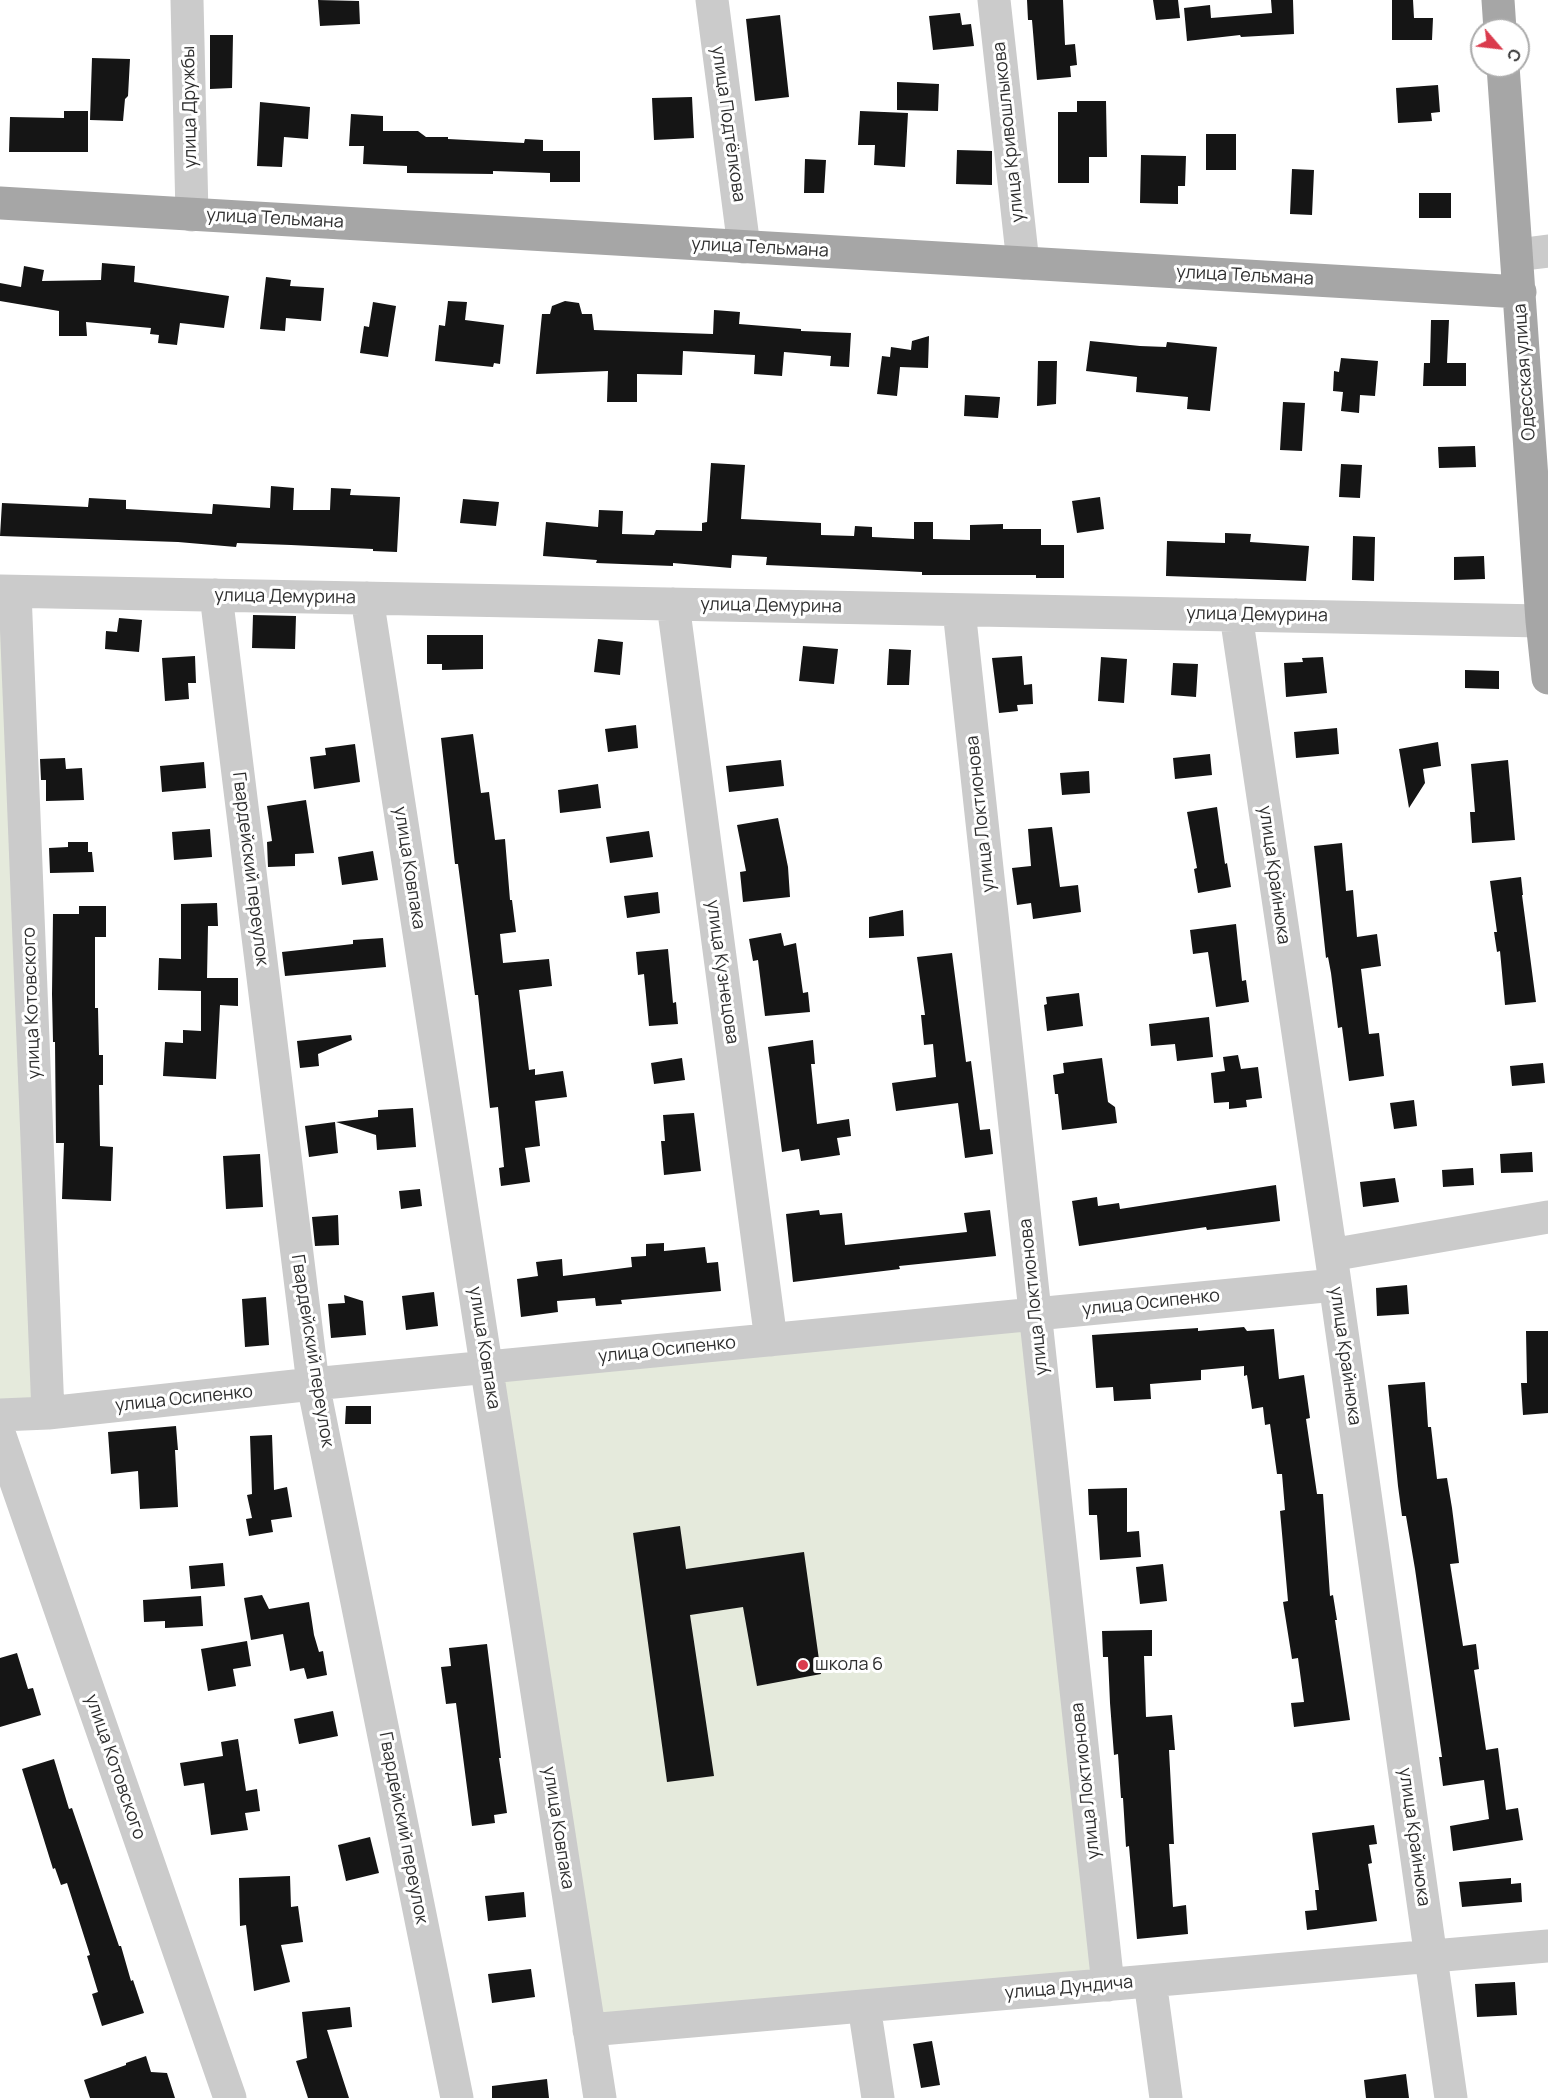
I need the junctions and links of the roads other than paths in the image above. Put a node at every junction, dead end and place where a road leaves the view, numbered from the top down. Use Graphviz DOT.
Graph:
graph roads {
  1 [pos="187,0"];
  2 [pos="712,0"];
  3 [pos="994,0"];
  4 [pos="1498,0"];
  5 [pos="1499,18"];
  6 [pos="1505,78"];
  7 [pos="0,203"];
  8 [pos="192,214"];
  9 [pos="744,247"];
  10 [pos="1532,253"];
  11 [pos="1023,263"];
  12 [pos="1520,292"];
  13 [pos="8,592"];
  14 [pos="216,596"];
  15 [pos="367,598"];
  16 [pos="673,604"];
  17 [pos="959,610"];
  18 [pos="1236,615"];
  19 [pos="1542,621"];
  20 [pos="1548,678"];
  21 [pos="1548,1217"];
  22 [pos="1333,1270"];
  23 [pos="1035,1314"];
  24 [pos="771,1340"];
  25 [pos="487,1368"];
  26 [pos="313,1384"];
  27 [pos="48,1413"];
  28 [pos="0,1415"];
  29 [pos="0,1436"];
  30 [pos="1548,1946"];
  31 [pos="1431,1957"];
  32 [pos="1150,1981"];
  33 [pos="1108,1985"];
  34 [pos="864,2006"];
  35 [pos="589,2030"];
  36 [pos="230,2098"];
  37 [pos="457,2098"];
  38 [pos="600,2098"];
  39 [pos="878,2098"];
  40 [pos="1166,2098"];
  41 [pos="1451,2098"];
  1 -- 8 [label="street, улица Дружбы"];
  2 -- 9 [label="street, улица Подтёлкова"];
  3 -- 11 [label="street, улица Кривошлыкова"];
  4 -- 5 [label="main road"];
  6 -- 10 [label="main road, Одесская улица"];
  7 -- 8 [label="main road, улица Тельмана"];
  8 -- 9 [label="main road, улица Тельмана"];
  9 -- 11 [label="main road, улица Тельмана"];
  10 -- 12 [label="main road, Одесская улица"];
  11 -- 12 [label="main road, улица Тельмана"];
  12 -- 19 [label="main road, Одесская улица"];
  13 -- 14 [label="street, улица Демурина"];
  13 -- 27 [label="street, улица Котовского"];
  14 -- 15 [label="street, улица Демурина"];
  14 -- 26 [label="street, Гвардейский переулок"];
  15 -- 16 [label="street, улица Демурина"];
  15 -- 25 [label="street, улица Ковпака"];
  16 -- 17 [label="street, улица Демурина"];
  16 -- 24 [label="street, улица Кузнецова"];
  17 -- 18 [label="street, улица Демурина"];
  17 -- 23 [label="street, улица Локтионова"];
  18 -- 19 [label="street, улица Демурина"];
  18 -- 22 [label="street, улица Крайнюка"];
  19 -- 20 [label="main road, Одесская улица"];
  21 -- 22 [label="street, улица Осипенко"];
  22 -- 23 [label="street, улица Осипенко"];
  22 -- 31 [label="street, улица Крайнюка"];
  23 -- 24 [label="street, улица Осипенко"];
  23 -- 33 [label="street, улица Локтионова"];
  24 -- 25 [label="street, улица Осипенко"];
  25 -- 26 [label="street, улица Осипенко"];
  25 -- 35 [label="street, улица Ковпака"];
  26 -- 27 [label="street, улица Осипенко"];
  26 -- 37 [label="street, Гвардейский переулок"];
  27 -- 28 [label="street, улица Осипенко"];
  29 -- 36 [label="street, улица Котовского"];
  30 -- 31 [label="street, улица Дундича"];
  31 -- 32 [label="street, улица Дундича"];
  31 -- 41 [label="street, улица Крайнюка"];
  32 -- 33 [label="street, улица Дундича"];
  32 -- 40 [label="street"];
  33 -- 34 [label="street, улица Дундича"];
  34 -- 35 [label="street, улица Дундича"];
  34 -- 39 [label="street"];
  35 -- 38 [label="street, улица Ковпака"];
}
